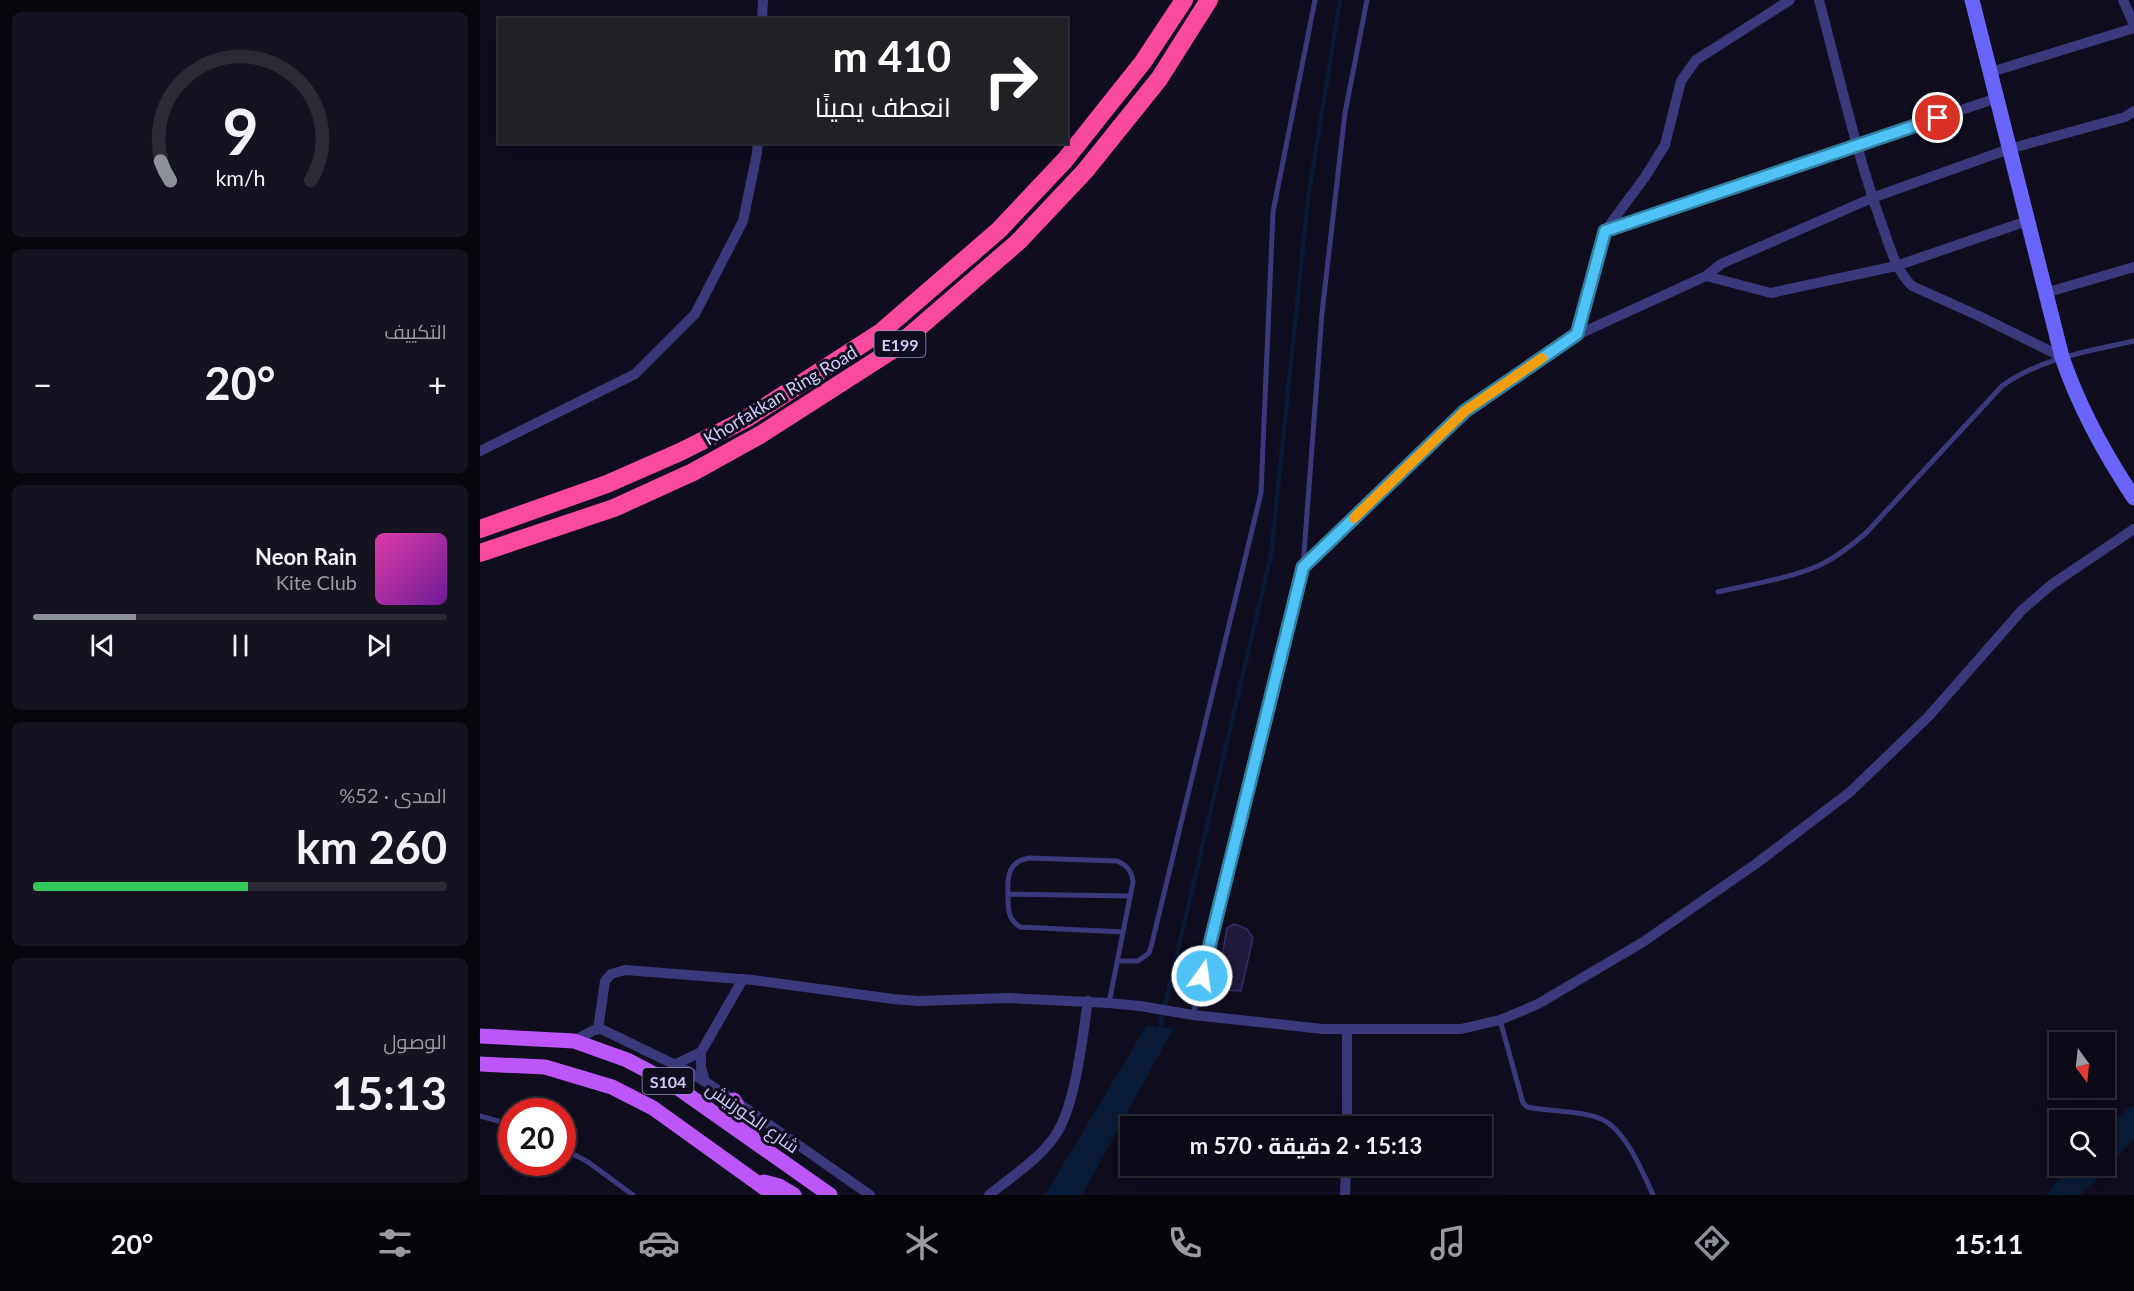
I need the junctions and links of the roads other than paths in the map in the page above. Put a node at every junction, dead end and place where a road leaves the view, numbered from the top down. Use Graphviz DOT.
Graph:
graph roads {
  1 [pos="763,0"];
  2 [pos="1184,0"];
  3 [pos="1209,0"];
  4 [pos="1315,0"];
  5 [pos="1367,0"];
  6 [pos="1791,0"];
  7 [pos="1819,0"];
  8 [pos="1972,0"];
  9 [pos="2123,0"];
  10 [pos="762,18"];
  11 [pos="2134,27"];
  12 [pos="1991,72"];
  13 [pos="1997,98"];
  14 [pos="2134,111"];
  15 [pos="758,144"];
  16 [pos="1858,145"];
  17 [pos="2009,149"];
  18 [pos="1872,198"];
  19 [pos="2027,221"];
  20 [pos="1605,231"];
  21 [pos="1896,266"];
  22 [pos="2134,267"];
  23 [pos="1706,276"];
  24 [pos="2045,292"];
  25 [pos="1577,334"];
  26 [pos="2134,341"];
  27 [pos="2062,357"];
  28 [pos="480,451"];
  29 [pos="2134,498"];
  30 [pos="480,529"];
  31 [pos="2134,529"];
  32 [pos="482,553"];
  33 [pos="1303,567"];
  34 [pos="1718,592"];
  35 [pos="1008,894"];
  36 [pos="1130,896"];
  37 [pos="1123,932"];
  38 [pos="1118,960"];
  39 [pos="742,979"];
  40 [pos="1088,1002"];
  41 [pos="1109,1003"];
  42 [pos="1193,1015"];
  43 [pos="1500,1020"];
  44 [pos="598,1029"];
  45 [pos="1347,1030"];
  46 [pos="480,1036"];
  47 [pos="574,1041"];
  48 [pos="701,1052"];
  49 [pos="480,1064"];
  50 [pos="676,1064"];
  51 [pos="705,1081"];
  52 [pos="734,1100"];
  53 [pos="480,1116"];
  54 [pos="1347,1116"];
  55 [pos="498,1121"];
  56 [pos="754,1142"];
  57 [pos="576,1156"];
  58 [pos="1346,1176"];
  59 [pos="752,1179"];
  60 [pos="633,1195"];
  61 [pos="774,1195"];
  62 [pos="794,1195"];
  63 [pos="830,1195"];
  64 [pos="870,1195"];
  65 [pos="990,1195"];
  66 [pos="1345,1195"];
  67 [pos="1653,1195"];
  1 -- 10 [label="street"];
  2 -- 30 [label="highway, Khorfakkan Ring Road / E199"];
  3 -- 32 [label="highway, Khorfakkan Ring Road / E199"];
  4 -- 38 [label="lane"];
  5 -- 33 [label="lane"];
  6 -- 20 [label="street"];
  7 -- 16 [label="street"];
  8 -- 12 [label="street"];
  9 -- 11 [label="street"];
  11 -- 12 [label="street"];
  12 -- 13 [label="street"];
  13 -- 16 [label="street"];
  13 -- 17 [label="street"];
  14 -- 17 [label="street"];
  15 -- 28 [label="street"];
  16 -- 18 [label="street"];
  16 -- 20 [label="street"];
  17 -- 18 [label="street"];
  17 -- 19 [label="street"];
  18 -- 21 [label="street"];
  18 -- 23 [label="street"];
  19 -- 21 [label="street"];
  19 -- 24 [label="street"];
  20 -- 25 [label="street"];
  21 -- 23 [label="street"];
  21 -- 27 [label="street"];
  22 -- 24 [label="street"];
  23 -- 25 [label="street"];
  24 -- 27 [label="street"];
  25 -- 33 [label="street"];
  26 -- 27 [label="lane"];
  27 -- 29 [label="street"];
  27 -- 34 [label="lane"];
  31 -- 43 [label="street"];
  33 -- 42 [label="lane"];
  35 -- 36 [label="lane"];
  35 -- 36 [label="lane"];
  35 -- 37 [label="lane"];
  36 -- 37 [label="lane"];
  37 -- 38 [label="lane"];
  38 -- 41 [label="lane"];
  39 -- 40 [label="street"];
  39 -- 44 [label="street"];
  39 -- 48 [label="street"];
  40 -- 41 [label="street"];
  40 -- 65 [label="street"];
  41 -- 42 [label="street"];
  42 -- 45 [label="street"];
  43 -- 45 [label="street"];
  43 -- 67 [label="lane"];
  44 -- 47 [label="street"];
  44 -- 50 [label="street"];
  45 -- 54 [label="street"];
  46 -- 47 [label="main road, شارع الكورنيش / S104"];
  47 -- 56 [label="main road, شارع الكورنيش / S104"];
  48 -- 50 [label="street"];
  48 -- 51 [label="street"];
  49 -- 59 [label="main road, S104"];
  50 -- 51 [label="street"];
  51 -- 52 [label="street"];
  52 -- 56 [label="main road"];
  52 -- 64 [label="street"];
  53 -- 55 [label="lane"];
  56 -- 63 [label="main road, شارع الكورنيش / S104"];
  57 -- 60 [label="lane"];
  58 -- 66 [label="street"];
  59 -- 61 [label="main road, S104"];
  59 -- 62 [label="main road"];
}
